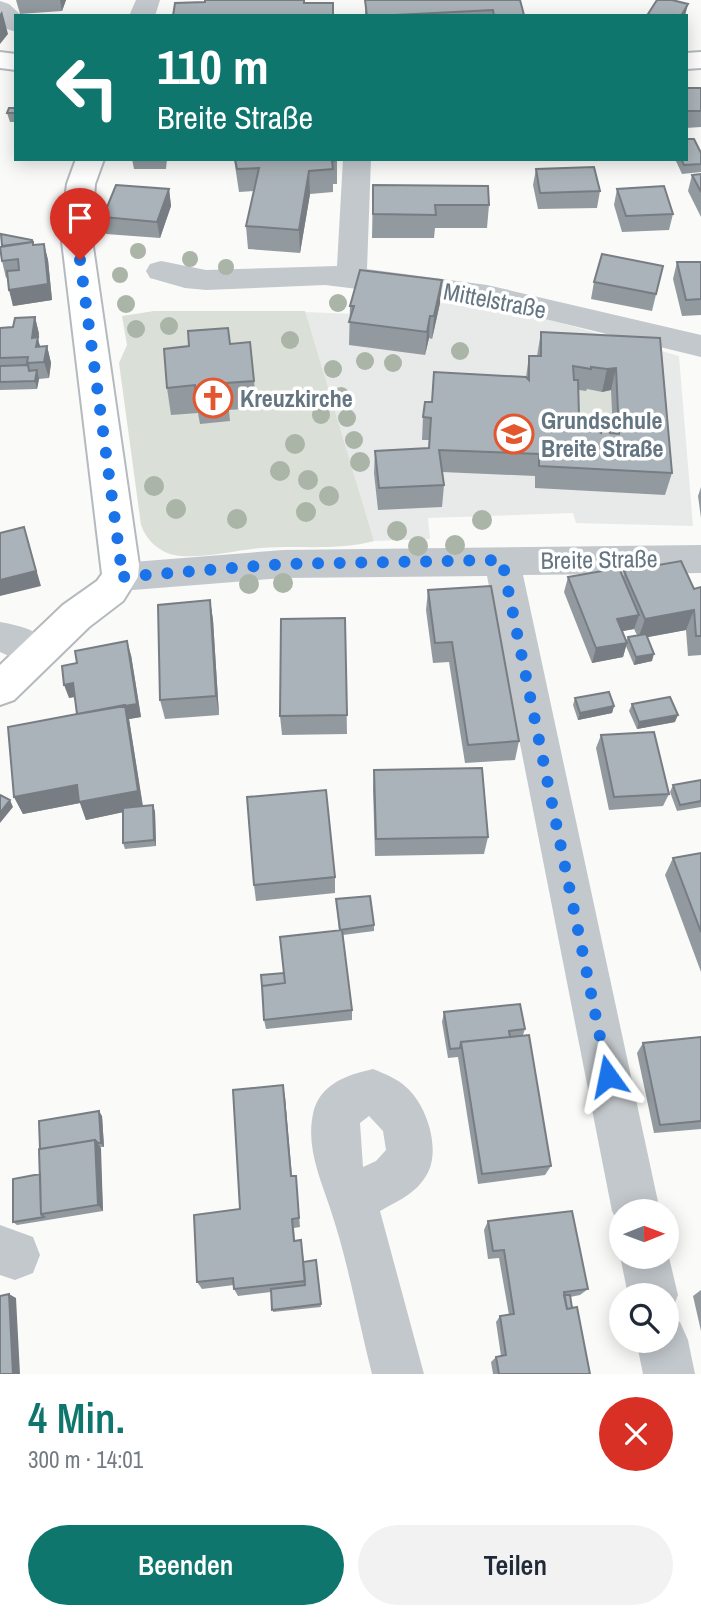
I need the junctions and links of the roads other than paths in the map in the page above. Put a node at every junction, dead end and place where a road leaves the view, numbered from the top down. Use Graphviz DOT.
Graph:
graph roads {
  1 [pos="0,9"];
  2 [pos="14,22"];
  3 [pos="89,161"];
  4 [pos="357,161"];
  5 [pos="161,271"];
  6 [pos="352,277"];
  7 [pos="701,346"];
  8 [pos="701,559"];
  9 [pos="502,560"];
  10 [pos="120,577"];
  11 [pos="0,637"];
  12 [pos="36,652"];
  13 [pos="0,689"];
  14 [pos="352,1199"];
  15 [pos="633,1199"];
  16 [pos="665,1353"];
  17 [pos="398,1374"];
  18 [pos="669,1374"];
  1 -- 2 [label="street"];
  3 -- 10 [label="main road"];
  4 -- 6 [label="street"];
  5 -- 6 [label="street, Mittelstraße"];
  6 -- 7 [label="street, Mittelstraße"];
  8 -- 9 [label="street, Breite Straße"];
  9 -- 10 [label="street, Breite Straße"];
  9 -- 15 [label="street"];
  10 -- 12 [label="main road"];
  11 -- 12 [label="street"];
  12 -- 13 [label="main road"];
  14 -- 17 [label="street"];
  16 -- 18 [label="street"];
}
